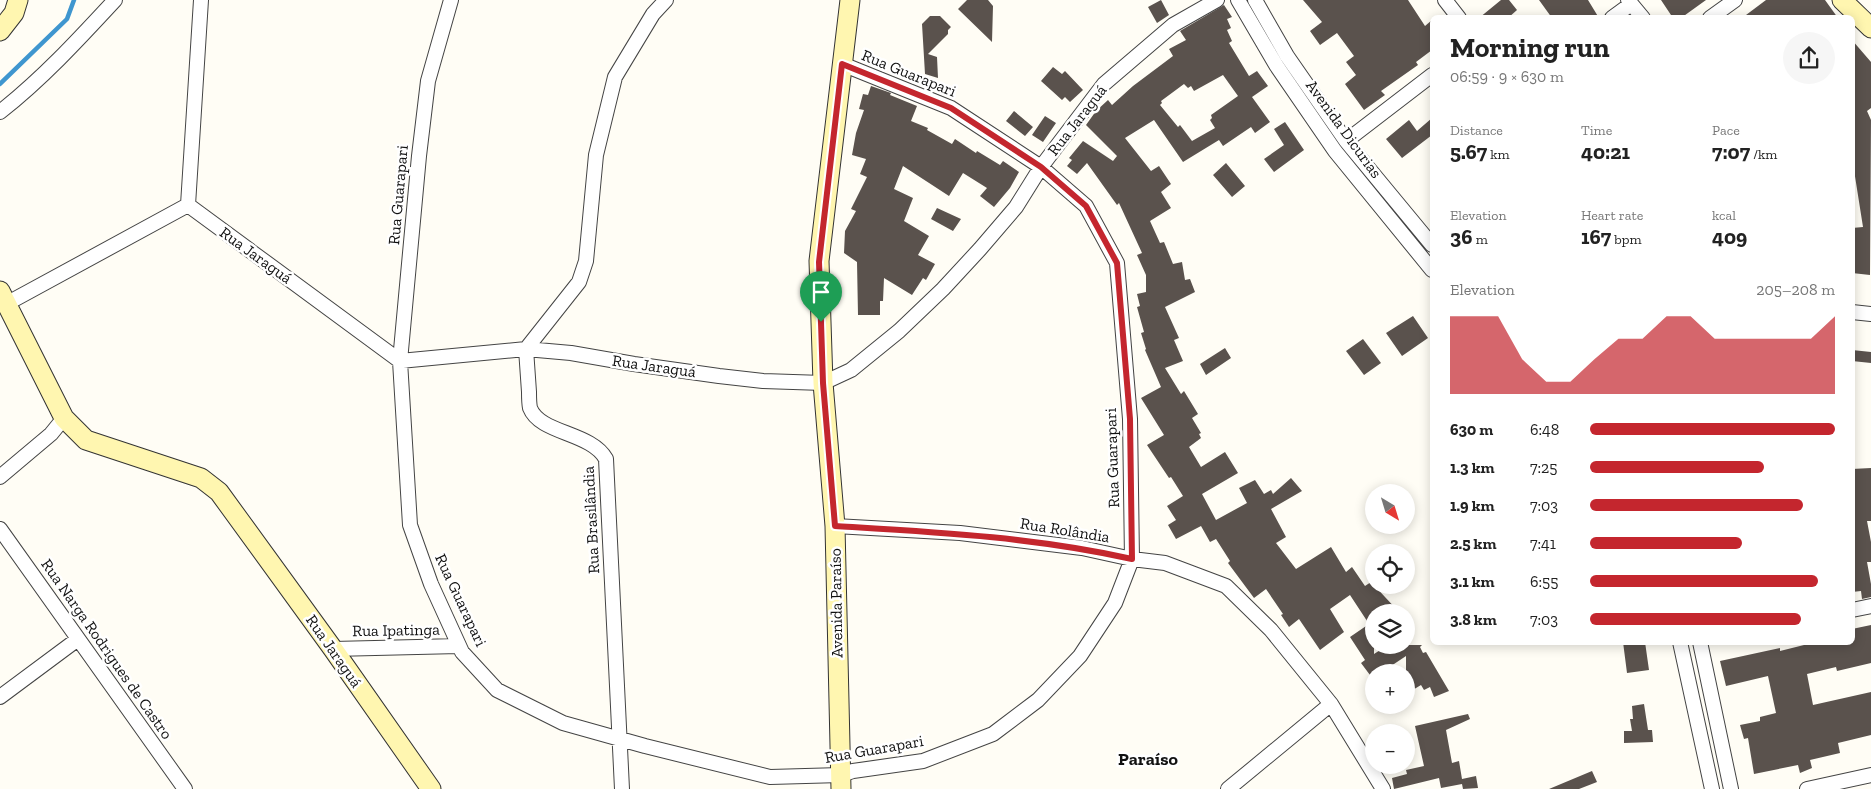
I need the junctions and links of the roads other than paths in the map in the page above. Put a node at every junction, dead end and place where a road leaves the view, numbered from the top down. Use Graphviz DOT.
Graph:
graph roads {
  1 [pos="18,0"];
  2 [pos="114,0"];
  3 [pos="201,0"];
  4 [pos="451,0"];
  5 [pos="666,0"];
  6 [pos="850,0"];
  7 [pos="1217,0"];
  8 [pos="1238,0"];
  9 [pos="1255,0"];
  10 [pos="1446,0"];
  11 [pos="1735,0"];
  12 [pos="1842,0"];
  13 [pos="1629,2"];
  14 [pos="1457,15"];
  15 [pos="1615,15"];
  16 [pos="1640,15"];
  17 [pos="1714,15"];
  18 [pos="1870,25"];
  19 [pos="0,31"];
  20 [pos="842,64"];
  21 [pos="1430,77"];
  22 [pos="0,112"];
  23 [pos="1346,141"];
  24 [pos="1041,167"];
  25 [pos="188,205"];
  26 [pos="1430,242"];
  27 [pos="1430,268"];
  28 [pos="3,298"];
  29 [pos="1855,312"];
  30 [pos="1871,314"];
  31 [pos="526,349"];
  32 [pos="400,361"];
  33 [pos="823,383"];
  34 [pos="64,418"];
  35 [pos="0,477"];
  36 [pos="835,526"];
  37 [pos="0,528"];
  38 [pos="1132,559"];
  39 [pos="1871,606"];
  40 [pos="1855,609"];
  41 [pos="78,639"];
  42 [pos="1681,645"];
  43 [pos="1702,645"];
  44 [pos="459,646"];
  45 [pos="333,649"];
  46 [pos="0,697"];
  47 [pos="1331,704"];
  48 [pos="619,739"];
  49 [pos="1871,775"];
  50 [pos="841,782"];
  51 [pos="184,789"];
  52 [pos="431,789"];
  53 [pos="622,789"];
  54 [pos="1228,789"];
  55 [pos="1382,789"];
  56 [pos="1712,789"];
  57 [pos="1731,789"];
  58 [pos="1807,789"];
  1 -- 19 [label="main road"];
  2 -- 22 [label="street"];
  3 -- 25 [label="street"];
  4 -- 32 [label="street, Rua Guarapari"];
  5 -- 31 [label="street"];
  6 -- 20 [label="main road, Avenida Paraíso"];
  7 -- 24 [label="street, Rua Jaraguá"];
  8 -- 27 [label="street, Avenida Dicurias"];
  9 -- 23 [label="street, Avenida Dicurias"];
  10 -- 14 [label="street"];
  11 -- 17 [label="street"];
  12 -- 18 [label="main road"];
  13 -- 15 [label="street"];
  13 -- 16 [label="street"];
  20 -- 24 [label="street, Rua Guarapari"];
  20 -- 33 [label="main road, Avenida Paraíso"];
  21 -- 23 [label="street"];
  23 -- 26 [label="street, Avenida Dicurias"];
  24 -- 33 [label="street, Rua Jaraguá"];
  24 -- 38 [label="street, Rua Guarapari"];
  25 -- 28 [label="street, Rua Jaraguá"];
  25 -- 32 [label="street, Rua Jaraguá"];
  28 -- 34 [label="main road, Rua Jaraguá"];
  29 -- 30 [label="street"];
  31 -- 32 [label="street, Rua Jaraguá"];
  31 -- 33 [label="street, Rua Jaraguá"];
  31 -- 48 [label="street, Rua Brasilândia"];
  32 -- 44 [label="street, Rua Guarapari"];
  33 -- 36 [label="main road, Avenida Paraíso"];
  34 -- 35 [label="street"];
  34 -- 45 [label="main road, Rua Jaraguá"];
  36 -- 38 [label="street, Rua Rolândia"];
  36 -- 50 [label="main road, Avenida Paraíso"];
  37 -- 41 [label="street, Rua Narga Rodrigues de Castro"];
  38 -- 47 [label="street, Rua Rolândia"];
  38 -- 50 [label="street, Rua Guarapari"];
  39 -- 40 [label="street"];
  41 -- 46 [label="street"];
  41 -- 51 [label="street, Rua Narga Rodrigues de Castro"];
  42 -- 56 [label="street"];
  43 -- 57 [label="street"];
  44 -- 45 [label="street, Rua Ipatinga"];
  44 -- 48 [label="street, Rua Guarapari"];
  45 -- 52 [label="main road, Rua Jaraguá"];
  47 -- 54 [label="street"];
  47 -- 55 [label="street, Rua Rolândia"];
  48 -- 50 [label="street, Rua Guarapari"];
  48 -- 53 [label="street, Rua Brasilândia"];
  49 -- 58 [label="street"];
}
